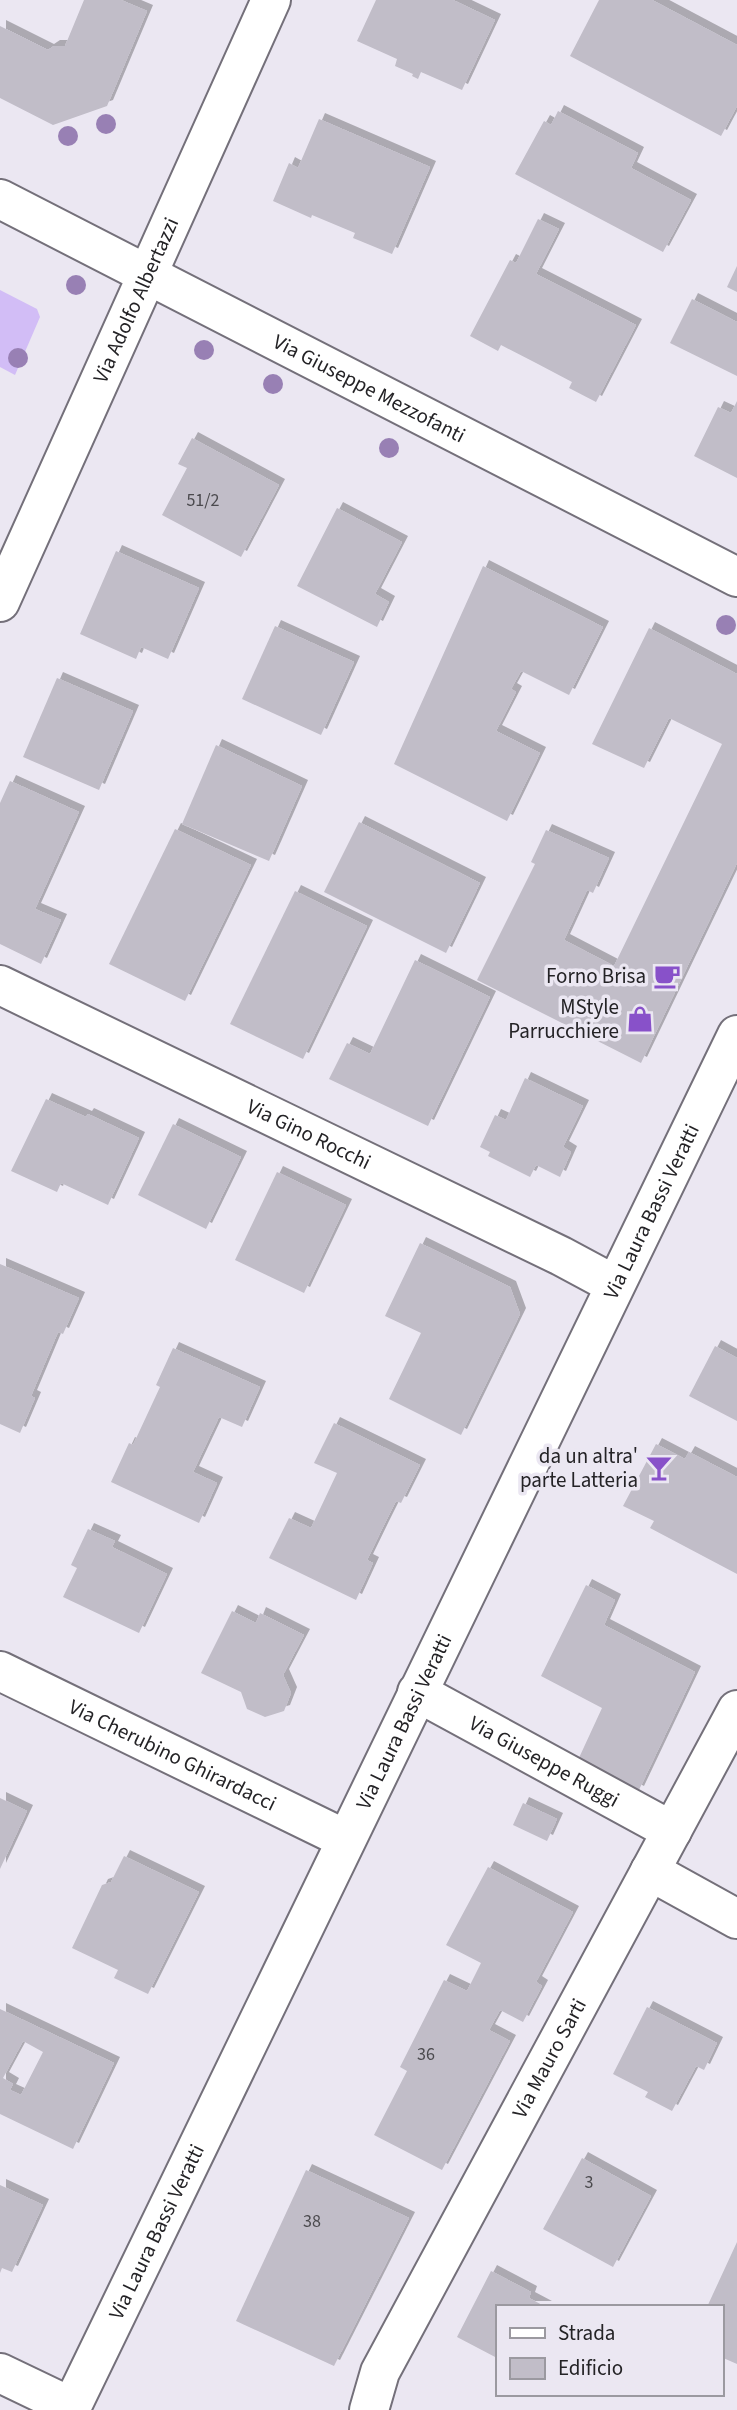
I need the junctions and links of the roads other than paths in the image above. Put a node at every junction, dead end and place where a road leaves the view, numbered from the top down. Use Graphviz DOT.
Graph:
graph roads {
  1 [pos="271,0"];
  2 [pos="0,200"];
  3 [pos="148,275"];
  4 [pos="737,577"];
  5 [pos="0,602"];
  6 [pos="0,985"];
  7 [pos="737,1035"];
  8 [pos="615,1285"];
  9 [pos="0,1671"];
  10 [pos="417,1692"];
  11 [pos="737,1710"];
  12 [pos="672,1831"];
  13 [pos="345,1839"];
  14 [pos="650,1871"];
  15 [pos="737,1919"];
  16 [pos="0,2373"];
  17 [pos="71,2408"];
  18 [pos="369,2410"];
  1 -- 3 [label="street, Via Adolfo Albertazzi"];
  2 -- 3 [label="street, Via Giuseppe Mezzofanti"];
  3 -- 4 [label="street, Via Giuseppe Mezzofanti"];
  3 -- 5 [label="street, Via Adolfo Albertazzi"];
  6 -- 8 [label="street, Via Gino Rocchi"];
  7 -- 8 [label="street, Via Laura Bassi Veratti"];
  8 -- 10 [label="street, Via Laura Bassi Veratti"];
  9 -- 13 [label="street, Via Cherubino Ghirardacci"];
  10 -- 12 [label="street, Via Giuseppe Ruggi"];
  10 -- 13 [label="street, Via Laura Bassi Veratti"];
  11 -- 12 [label="street, Via Mauro Sarti"];
  12 -- 14 [label="street, Via Mauro Sarti"];
  13 -- 17 [label="street, Via Laura Bassi Veratti"];
  14 -- 15 [label="street"];
  14 -- 18 [label="street, Via Mauro Sarti"];
  16 -- 17 [label="street"];
}
